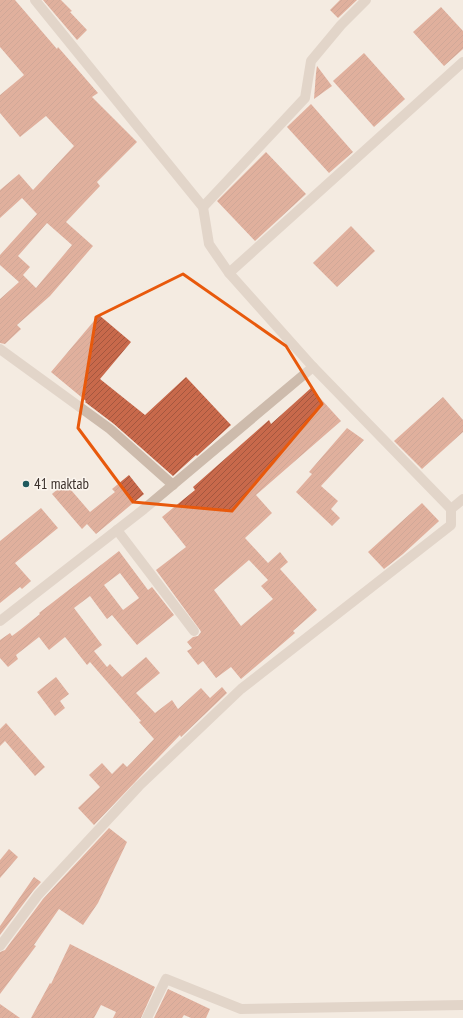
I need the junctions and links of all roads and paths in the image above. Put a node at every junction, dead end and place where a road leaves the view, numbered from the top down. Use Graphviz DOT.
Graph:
graph roads {
  1 [pos="35,0"];
  2 [pos="366,0"];
  3 [pos="463,62"];
  4 [pos="203,207"];
  5 [pos="229,273"];
  6 [pos="0,349"];
  7 [pos="313,367"];
  8 [pos="173,485"];
  9 [pos="463,499"];
  10 [pos="452,509"];
  11 [pos="117,530"];
  12 [pos="0,621"];
  13 [pos="194,631"];
  14 [pos="0,946"];
  15 [pos="463,1005"];
  16 [pos="147,1018"];
  1 -- 4 [label="street"];
  2 -- 4 [label="street"];
  3 -- 5 [label="street"];
  4 -- 5 [label="street"];
  5 -- 7 [label="street"];
  6 -- 8 [label="street"];
  7 -- 8 [label="street"];
  7 -- 10 [label="street"];
  8 -- 11 [label="street"];
  9 -- 10 [label="street"];
  10 -- 14 [label="street"];
  11 -- 12 [label="street"];
  11 -- 13 [label="street"];
  15 -- 16 [label="street"];
}
